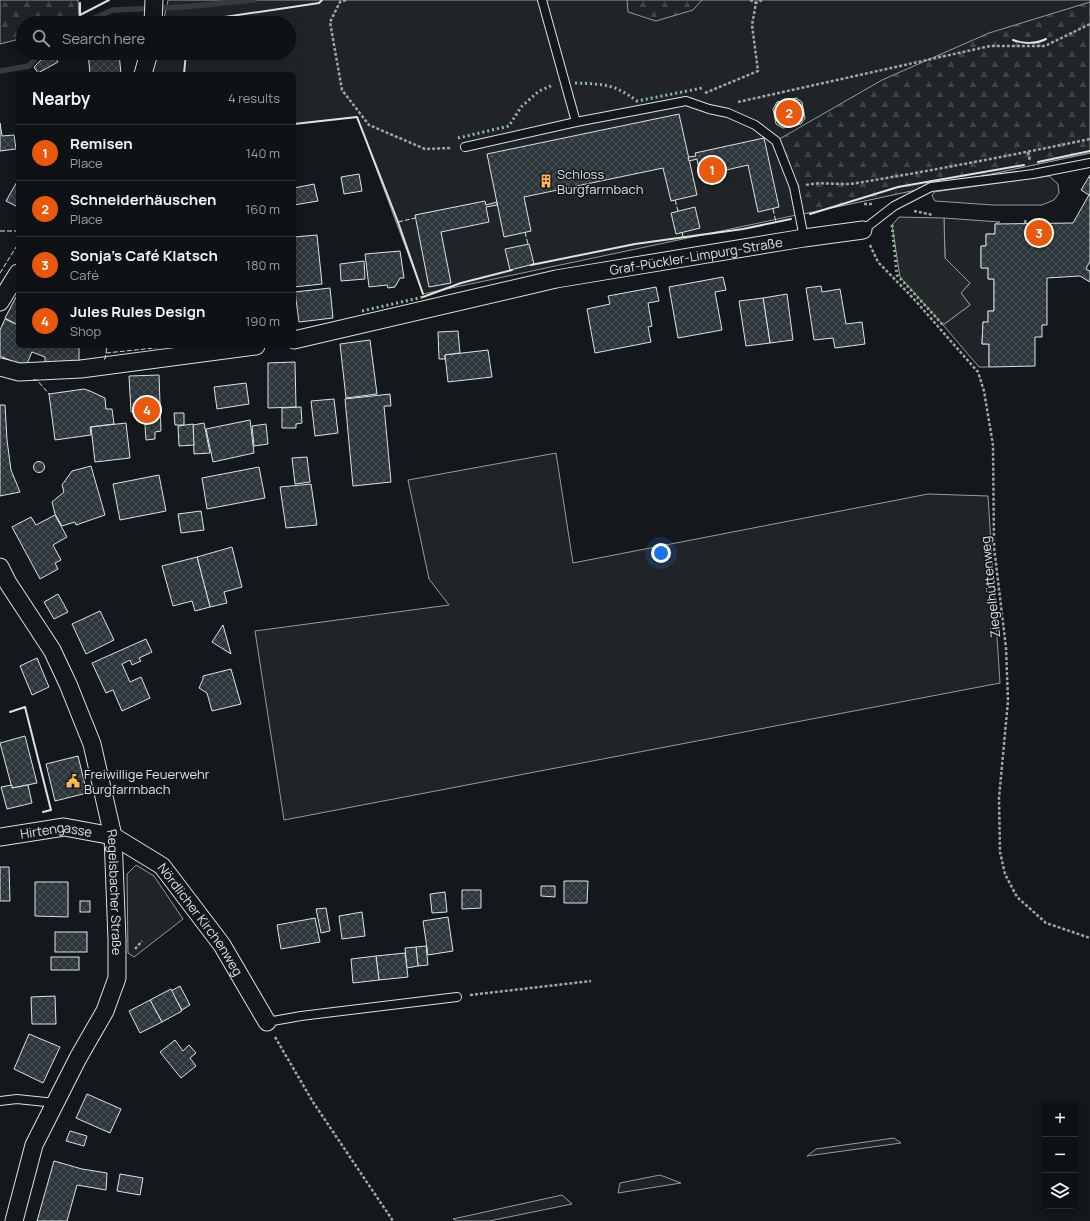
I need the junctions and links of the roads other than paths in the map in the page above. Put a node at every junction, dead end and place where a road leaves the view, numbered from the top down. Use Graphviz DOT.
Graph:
graph roads {
  1 [pos="154,0"];
  2 [pos="542,0"];
  3 [pos="153,16"];
  4 [pos="147,60"];
  5 [pos="144,72"];
  6 [pos="576,122"];
  7 [pos="465,147"];
  8 [pos="1090,163"];
  9 [pos="863,230"];
  10 [pos="804,238"];
  11 [pos="16,276"];
  12 [pos="0,302"];
  13 [pos="296,340"];
  14 [pos="241,348"];
  15 [pos="0,367"];
  16 [pos="0,567"];
  17 [pos="113,836"];
  18 [pos="0,837"];
  19 [pos="457,997"];
  20 [pos="267,1022"];
  21 [pos="0,1101"];
  22 [pos="55,1103"];
  23 [pos="14,1221"];
  1 -- 3 [label="street"];
  2 -- 6 [label="lane"];
  4 -- 5 [label="street"];
  6 -- 7 [label="lane"];
  6 -- 10 [label="lane"];
  8 -- 9 [label="lane"];
  9 -- 10 [label="street, Graf-Pückler-Limpurg-Straße"];
  10 -- 13 [label="street, Graf-Pückler-Limpurg-Straße"];
  11 -- 12 [label="street"];
  14 -- 15 [label="street"];
  16 -- 17 [label="street, Regelsbacher Straße"];
  17 -- 18 [label="street, Hirtengasse"];
  17 -- 20 [label="street, Nördlicher Kirchenweg"];
  17 -- 22 [label="street, Regelsbacher Straße"];
  19 -- 20 [label="lane"];
  21 -- 22 [label="lane"];
  22 -- 23 [label="street, Regelsbacher Straße"];
}
